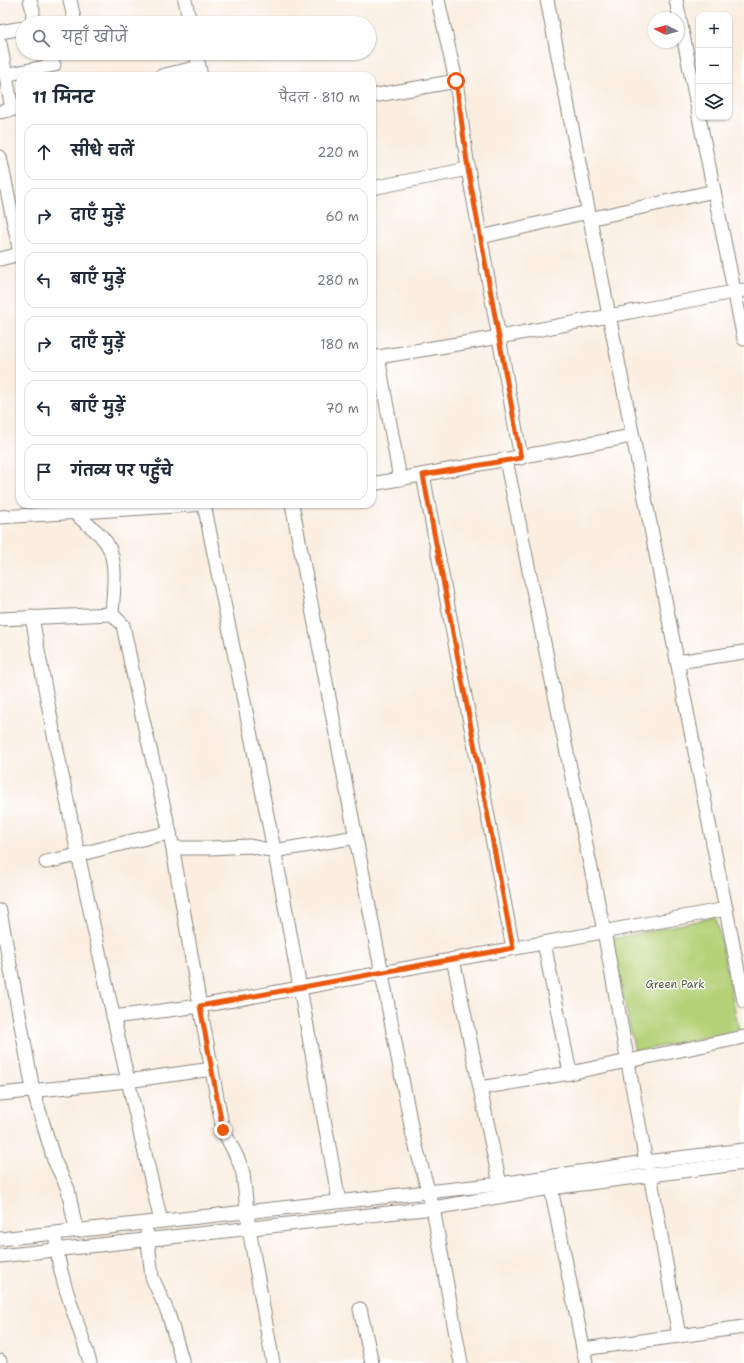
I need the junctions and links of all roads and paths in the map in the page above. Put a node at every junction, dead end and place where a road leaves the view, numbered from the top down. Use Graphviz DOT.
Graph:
graph roads {
  1 [pos="30,0"];
  2 [pos="70,0"];
  3 [pos="185,0"];
  4 [pos="438,0"];
  5 [pos="547,0"];
  6 [pos="676,0"];
  7 [pos="33,16"];
  8 [pos="73,16"];
  9 [pos="188,16"];
  10 [pos="16,29"];
  11 [pos="0,32"];
  12 [pos="0,43"];
  13 [pos="197,60"];
  14 [pos="54,64"];
  15 [pos="200,72"];
  16 [pos="6,74"];
  17 [pos="456,81"];
  18 [pos="376,95"];
  19 [pos="696,101"];
  20 [pos="11,110"];
  21 [pos="700,120"];
  22 [pos="0,157"];
  23 [pos="468,169"];
  24 [pos="376,187"];
  25 [pos="714,191"];
  26 [pos="589,216"];
  27 [pos="16,234"];
  28 [pos="481,237"];
  29 [pos="16,254"];
  30 [pos="0,259"];
  31 [pos="739,291"];
  32 [pos="609,317"];
  33 [pos="500,337"];
  34 [pos="744,339"];
  35 [pos="376,357"];
  36 [pos="376,362"];
  37 [pos="632,436"];
  38 [pos="521,458"];
  39 [pos="506,460"];
  40 [pos="423,475"];
  41 [pos="400,479"];
  42 [pos="376,483"];
  43 [pos="73,508"];
  44 [pos="205,508"];
  45 [pos="293,508"];
  46 [pos="0,516"];
  47 [pos="112,614"];
  48 [pos="32,617"];
  49 [pos="0,619"];
  50 [pos="744,652"];
  51 [pos="677,662"];
  52 [pos="170,833"];
  53 [pos="356,837"];
  54 [pos="173,848"];
  55 [pos="274,852"];
  56 [pos="78,856"];
  57 [pos="46,862"];
  58 [pos="726,909"];
  59 [pos="0,911"];
  60 [pos="604,931"];
  61 [pos="544,942"];
  62 [pos="513,948"];
  63 [pos="453,959"];
  64 [pos="382,973"];
  65 [pos="300,988"];
  66 [pos="744,1001"];
  67 [pos="200,1006"];
  68 [pos="113,1017"];
  69 [pos="744,1037"];
  70 [pos="628,1060"];
  71 [pos="212,1069"];
  72 [pos="570,1073"];
  73 [pos="127,1081"];
  74 [pos="480,1088"];
  75 [pos="33,1090"];
  76 [pos="0,1094"];
  77 [pos="744,1150"];
  78 [pos="744,1163"];
  79 [pos="648,1168"];
  80 [pos="500,1184"];
  81 [pos="551,1188"];
  82 [pos="430,1192"];
  83 [pos="339,1201"];
  84 [pos="433,1208"];
  85 [pos="247,1211"];
  86 [pos="160,1221"];
  87 [pos="146,1222"];
  88 [pos="249,1229"];
  89 [pos="76,1230"];
  90 [pos="54,1233"];
  91 [pos="0,1239"];
  92 [pos="147,1240"];
  93 [pos="56,1251"];
  94 [pos="0,1256"];
  95 [pos="360,1309"];
  96 [pos="744,1327"];
  97 [pos="679,1336"];
  98 [pos="583,1349"];
  99 [pos="90,1363"];
  100 [pos="182,1363"];
  101 [pos="273,1363"];
  102 [pos="372,1363"];
  103 [pos="461,1363"];
  104 [pos="586,1363"];
  1 -- 7 [label="street"];
  2 -- 8 [label="street"];
  3 -- 9 [label="street"];
  4 -- 17 [label="street"];
  5 -- 26 [label="street"];
  6 -- 19 [label="street"];
  10 -- 11 [label="street"];
  12 -- 16 [label="street"];
  13 -- 15 [label="street"];
  14 -- 16 [label="street"];
  16 -- 20 [label="street"];
  17 -- 18 [label="street"];
  17 -- 23 [label="street"];
  21 -- 25 [label="street"];
  22 -- 27 [label="street"];
  23 -- 24 [label="street"];
  23 -- 28 [label="street"];
  25 -- 26 [label="street"];
  25 -- 31 [label="street"];
  26 -- 28 [label="street"];
  26 -- 32 [label="street"];
  28 -- 33 [label="street"];
  29 -- 30 [label="street"];
  31 -- 32 [label="street"];
  31 -- 34 [label="street"];
  32 -- 33 [label="street"];
  32 -- 37 [label="street"];
  33 -- 35 [label="street"];
  33 -- 38 [label="street"];
  36 -- 41 [label="street"];
  37 -- 38 [label="street"];
  37 -- 51 [label="street"];
  38 -- 39 [label="street"];
  39 -- 40 [label="street"];
  39 -- 60 [label="street"];
  40 -- 41 [label="street"];
  40 -- 62 [label="street"];
  41 -- 42 [label="street"];
  43 -- 46 [label="street"];
  43 -- 47 [label="street"];
  44 -- 55 [label="street"];
  45 -- 53 [label="street"];
  47 -- 48 [label="street"];
  47 -- 52 [label="street"];
  48 -- 49 [label="street"];
  48 -- 56 [label="street"];
  50 -- 51 [label="street"];
  51 -- 58 [label="street"];
  52 -- 54 [label="street"];
  52 -- 56 [label="street"];
  53 -- 55 [label="street"];
  53 -- 64 [label="street"];
  54 -- 55 [label="street"];
  54 -- 67 [label="street"];
  55 -- 65 [label="street"];
  56 -- 57 [label="street"];
  56 -- 68 [label="street"];
  58 -- 60 [label="street"];
  58 -- 66 [label="street"];
  59 -- 75 [label="street"];
  60 -- 61 [label="street"];
  60 -- 70 [label="street"];
  61 -- 62 [label="street"];
  61 -- 72 [label="street"];
  62 -- 63 [label="street"];
  63 -- 64 [label="street"];
  63 -- 74 [label="street"];
  64 -- 65 [label="street"];
  64 -- 82 [label="street"];
  65 -- 67 [label="street"];
  65 -- 83 [label="street"];
  67 -- 68 [label="street"];
  67 -- 71 [label="street"];
  68 -- 73 [label="street"];
  69 -- 70 [label="street"];
  70 -- 72 [label="street"];
  70 -- 79 [label="street"];
  71 -- 73 [label="street"];
  71 -- 85 [label="street"];
  72 -- 74 [label="street"];
  73 -- 75 [label="street"];
  73 -- 86 [label="street"];
  74 -- 80 [label="street"];
  75 -- 76 [label="street"];
  75 -- 89 [label="street"];
  77 -- 79 [label="street"];
  78 -- 79 [label="street"];
  79 -- 80 [label="street"];
  79 -- 81 [label="street"];
  79 -- 97 [label="street"];
  80 -- 82 [label="street"];
  81 -- 84 [label="street"];
  81 -- 98 [label="street"];
  82 -- 83 [label="street"];
  82 -- 84 [label="street"];
  83 -- 85 [label="street"];
  84 -- 88 [label="street"];
  84 -- 103 [label="street"];
  85 -- 86 [label="street"];
  85 -- 88 [label="street"];
  86 -- 87 [label="street"];
  87 -- 89 [label="street"];
  87 -- 92 [label="street"];
  88 -- 92 [label="street"];
  88 -- 101 [label="street"];
  89 -- 90 [label="street"];
  90 -- 91 [label="street"];
  90 -- 93 [label="street"];
  92 -- 93 [label="street"];
  92 -- 100 [label="street"];
  93 -- 94 [label="street"];
  93 -- 99 [label="street"];
  95 -- 102 [label="street"];
  96 -- 97 [label="street"];
  97 -- 98 [label="street"];
  98 -- 104 [label="street"];
}
